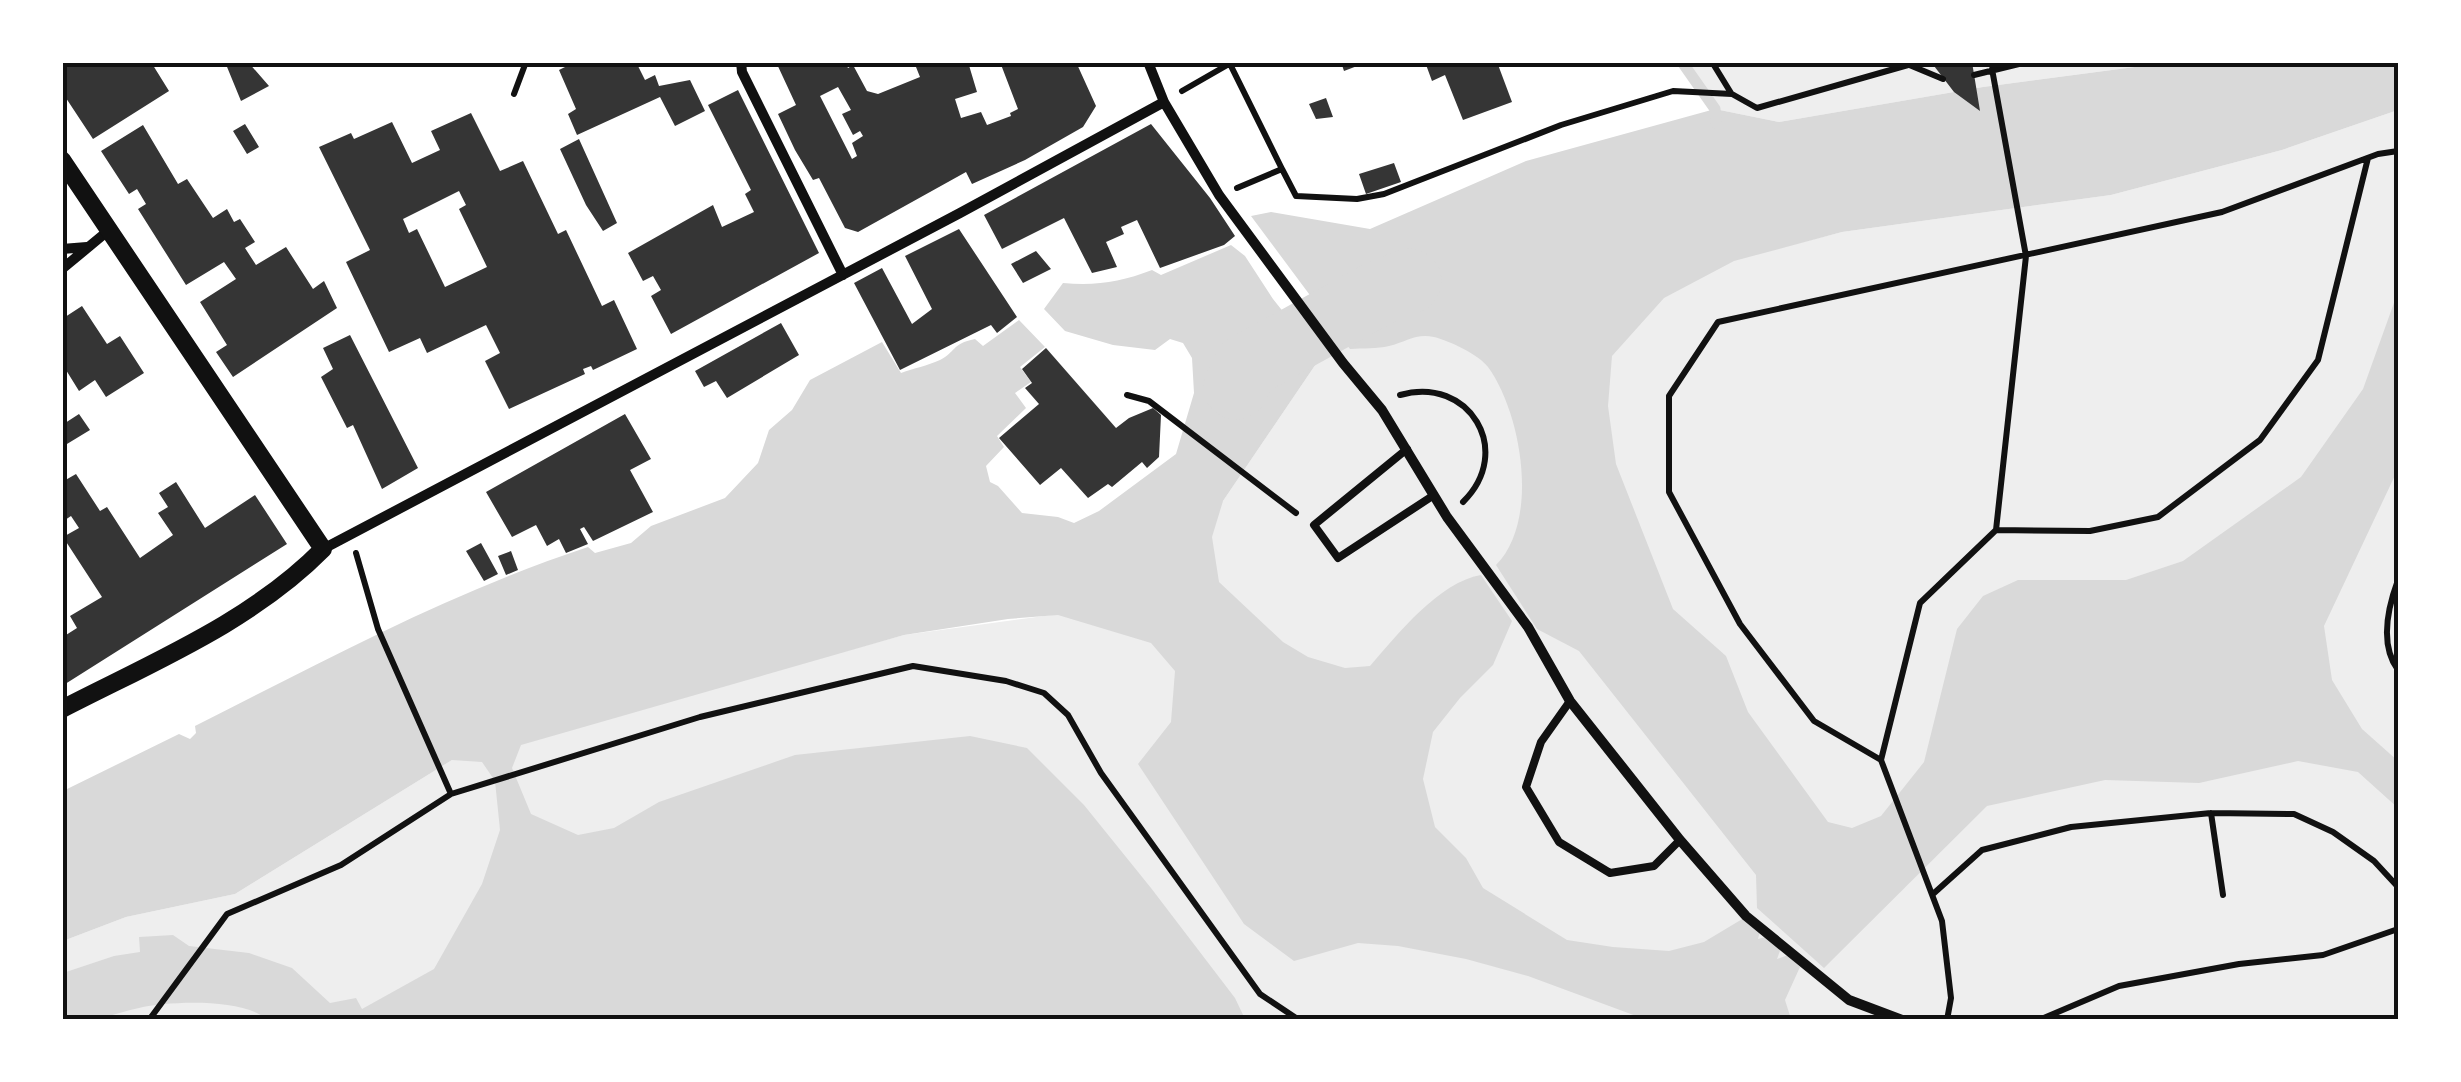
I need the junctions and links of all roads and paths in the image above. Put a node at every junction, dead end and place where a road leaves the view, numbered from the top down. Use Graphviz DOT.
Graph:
graph roads {
  1 [pos="526,62"];
  2 [pos="742,62"];
  3 [pos="1148,62"];
  4 [pos="1712,62"];
  5 [pos="2027,62"];
  6 [pos="1229,63"];
  7 [pos="1907,64"];
  8 [pos="1992,69"];
  9 [pos="1974,75"];
  10 [pos="1943,79"];
  11 [pos="514,94"];
  12 [pos="1732,94"];
  13 [pos="1164,102"];
  14 [pos="2398,152"];
  15 [pos="2368,158"];
  16 [pos="62,160"];
  17 [pos="1282,170"];
  18 [pos="1220,195"];
  19 [pos="109,230"];
  20 [pos="88,247"];
  21 [pos="62,249"];
  22 [pos="2026,256"];
  23 [pos="62,270"];
  24 [pos="843,274"];
  25 [pos="1127,395"];
  26 [pos="1382,410"];
  27 [pos="1407,449"];
  28 [pos="1434,495"];
  29 [pos="1448,517"];
  30 [pos="1314,525"];
  31 [pos="1996,530"];
  32 [pos="351,536"];
  33 [pos="323,549"];
  34 [pos="2398,580"];
  35 [pos="2398,670"];
  36 [pos="1570,701"];
  37 [pos="62,709"];
  38 [pos="1882,760"];
  39 [pos="451,794"];
  40 [pos="2212,813"];
  41 [pos="1680,840"];
  42 [pos="2398,887"];
  43 [pos="1934,894"];
  44 [pos="2223,894"];
  45 [pos="2398,930"];
  46 [pos="149,1020"];
  47 [pos="1299,1020"];
  48 [pos="1902,1020"];
  49 [pos="1947,1020"];
  50 [pos="2038,1020"];
  1 -- 11 [label="path"];
  2 -- 24 [label="street"];
  3 -- 13 [label="street"];
  4 -- 12 [label="path"];
  5 -- 8 [label="path"];
  6 -- 13 [label="path"];
  6 -- 17 [label="path"];
  7 -- 10 [label="path"];
  7 -- 12 [label="path"];
  8 -- 9 [label="path"];
  8 -- 22 [label="path"];
  12 -- 17 [label="path"];
  13 -- 18 [label="street"];
  13 -- 24 [label="street"];
  14 -- 15 [label="path"];
  15 -- 22 [label="path"];
  15 -- 31 [label="path"];
  16 -- 19 [label="street"];
  17 -- 18 [label="path"];
  18 -- 26 [label="street"];
  19 -- 20 [label="street"];
  19 -- 33 [label="street"];
  20 -- 21 [label="street"];
  20 -- 23 [label="street"];
  22 -- 31 [label="path"];
  22 -- 38 [label="path"];
  24 -- 32 [label="street"];
  25 -- 30 [label="path"];
  26 -- 27 [label="street"];
  26 -- 29 [label="path"];
  27 -- 28 [label="street"];
  27 -- 30 [label="lane"];
  28 -- 29 [label="street"];
  28 -- 30 [label="lane"];
  29 -- 36 [label="street"];
  31 -- 38 [label="path"];
  32 -- 33 [label="street"];
  32 -- 39 [label="path"];
  33 -- 37 [label="street"];
  34 -- 35 [label="path"];
  36 -- 41 [label="street"];
  36 -- 41 [label="lane"];
  38 -- 43 [label="path"];
  39 -- 46 [label="path"];
  39 -- 47 [label="path"];
  40 -- 42 [label="path"];
  40 -- 43 [label="path"];
  40 -- 44 [label="path"];
  41 -- 48 [label="street"];
  43 -- 49 [label="path"];
  45 -- 50 [label="path"];
}
